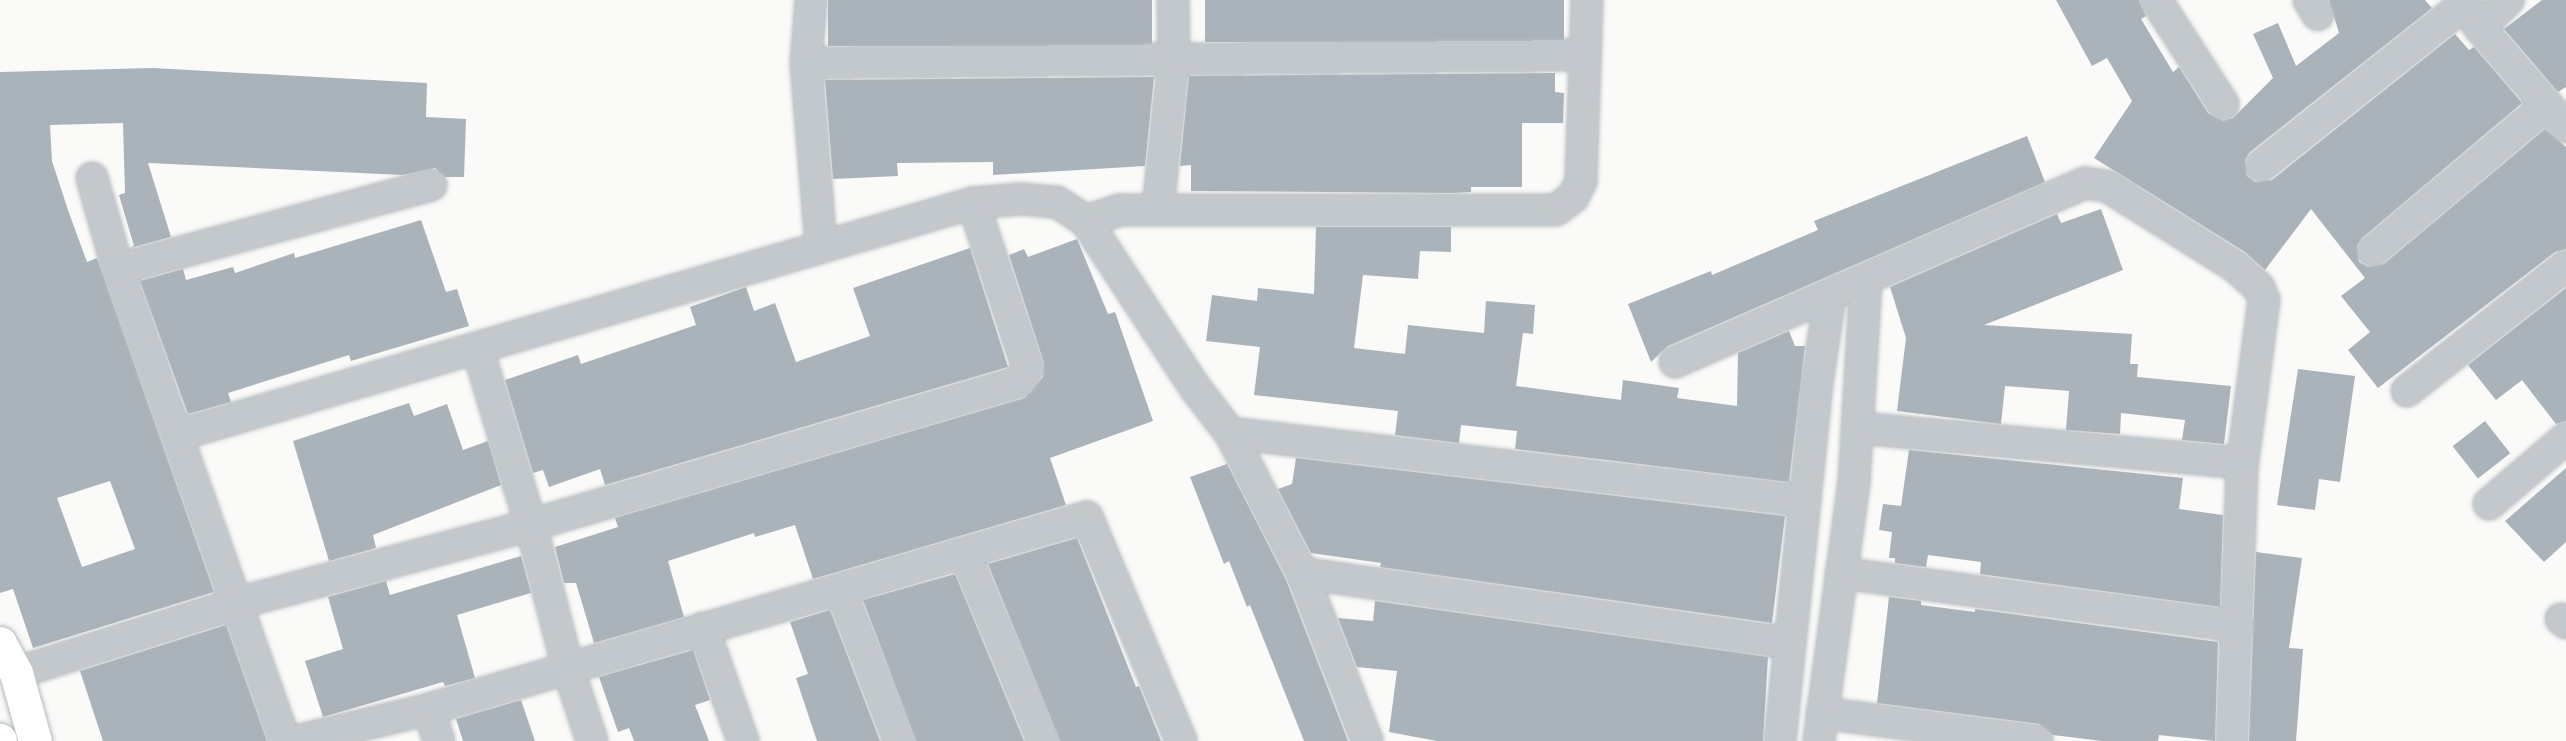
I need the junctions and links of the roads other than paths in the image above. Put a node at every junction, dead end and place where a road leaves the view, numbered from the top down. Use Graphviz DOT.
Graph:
graph roads {
  1 [pos="811,0"];
  2 [pos="1173,0"];
  3 [pos="1587,0"];
  4 [pos="2156,0"];
  5 [pos="2508,0"];
  6 [pos="2469,11"];
  7 [pos="1585,55"];
  8 [pos="1174,56"];
  9 [pos="806,63"];
  10 [pos="2223,104"];
  11 [pos="2557,116"];
  12 [pos="2261,166"];
  13 [pos="92,178"];
  14 [pos="431,185"];
  15 [pos="973,203"];
  16 [pos="1158,209"];
  17 [pos="1086,221"];
  18 [pos="821,245"];
  19 [pos="2373,250"];
  20 [pos="2566,266"];
  21 [pos="118,269"];
  22 [pos="1866,281"];
  23 [pos="1830,296"];
  24 [pos="478,350"];
  25 [pos="1675,362"];
  26 [pos="2407,391"];
  27 [pos="1858,428"];
  28 [pos="1230,433"];
  29 [pos="178,435"];
  30 [pos="2566,438"];
  31 [pos="2242,468"];
  32 [pos="1805,501"];
  33 [pos="2489,504"];
  34 [pos="531,525"];
  35 [pos="966,556"];
  36 [pos="1302,573"];
  37 [pos="1841,573"];
  38 [pos="841,591"];
  39 [pos="238,603"];
  40 [pos="2238,627"];
  41 [pos="703,628"];
  42 [pos="0,643"];
  43 [pos="1789,643"];
  44 [pos="568,668"];
  45 [pos="16,673"];
  46 [pos="429,709"];
  47 [pos="1821,727"];
  48 [pos="36,741"];
  49 [pos="285,741"];
  50 [pos="296,741"];
  51 [pos="439,741"];
  52 [pos="592,741"];
  53 [pos="743,741"];
  54 [pos="899,741"];
  55 [pos="1042,741"];
  56 [pos="1181,741"];
  57 [pos="1367,741"];
  58 [pos="1780,741"];
  59 [pos="2037,741"];
  60 [pos="2232,741"];
  1 -- 9 [label="street"];
  2 -- 8 [label="street"];
  3 -- 7 [label="street"];
  4 -- 10 [label="street"];
  5 -- 6 [label="street"];
  6 -- 11 [label="street"];
  6 -- 12 [label="street"];
  7 -- 8 [label="street"];
  7 -- 16 [label="street"];
  8 -- 9 [label="street"];
  8 -- 16 [label="street"];
  9 -- 18 [label="street"];
  11 -- 19 [label="street"];
  13 -- 21 [label="street"];
  14 -- 21 [label="street"];
  15 -- 17 [label="street"];
  15 -- 18 [label="street"];
  15 -- 34 [label="street"];
  16 -- 17 [label="street"];
  17 -- 28 [label="street"];
  18 -- 24 [label="street"];
  20 -- 26 [label="street"];
  21 -- 29 [label="street"];
  22 -- 23 [label="street"];
  22 -- 27 [label="street"];
  22 -- 31 [label="street"];
  23 -- 25 [label="street"];
  23 -- 32 [label="street"];
  24 -- 29 [label="street"];
  24 -- 34 [label="street"];
  27 -- 31 [label="street"];
  27 -- 37 [label="street"];
  28 -- 32 [label="street"];
  28 -- 36 [label="street"];
  29 -- 39 [label="street"];
  30 -- 33 [label="street"];
  31 -- 40 [label="street"];
  32 -- 43 [label="street"];
  34 -- 39 [label="street"];
  34 -- 44 [label="street"];
  35 -- 38 [label="street"];
  35 -- 55 [label="street"];
  35 -- 56 [label="street"];
  36 -- 43 [label="street"];
  36 -- 57 [label="street"];
  37 -- 40 [label="street"];
  37 -- 47 [label="street"];
  38 -- 41 [label="street"];
  38 -- 54 [label="street"];
  39 -- 45 [label="street"];
  39 -- 49 [label="street"];
  40 -- 60 [label="street"];
  41 -- 44 [label="street"];
  41 -- 53 [label="street"];
  42 -- 45 [label="main road"];
  43 -- 58 [label="street"];
  44 -- 46 [label="street"];
  44 -- 52 [label="street"];
  45 -- 48 [label="main road"];
  46 -- 50 [label="street"];
  46 -- 51 [label="street"];
  47 -- 59 [label="street"];
}
